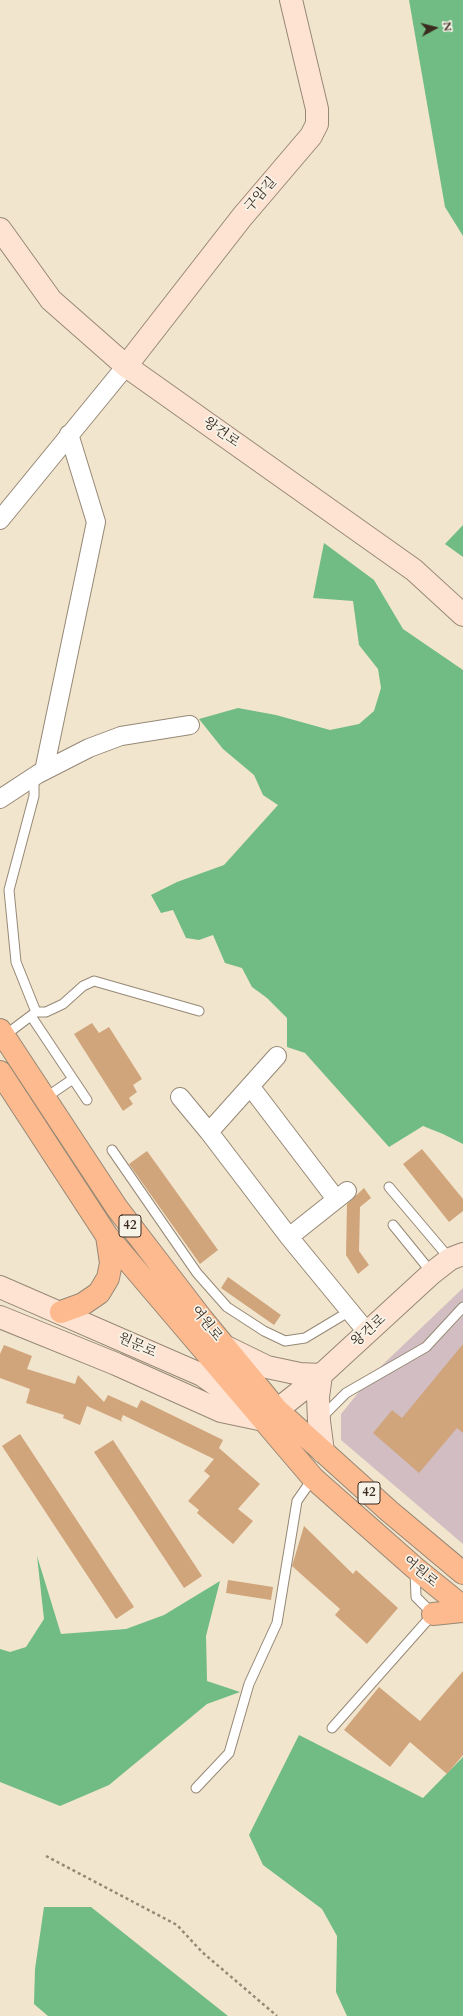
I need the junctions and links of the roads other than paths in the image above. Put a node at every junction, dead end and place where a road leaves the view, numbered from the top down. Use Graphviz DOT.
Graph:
graph roads {
  1 [pos="291,0"];
  2 [pos="0,229"];
  3 [pos="126,366"];
  4 [pos="69,434"];
  5 [pos="0,520"];
  6 [pos="463,615"];
  7 [pos="190,725"];
  8 [pos="39,774"];
  9 [pos="4,791"];
  10 [pos="199,1011"];
  11 [pos="34,1014"];
  12 [pos="2,1033"];
  13 [pos="277,1056"];
  14 [pos="0,1072"];
  15 [pos="73,1079"];
  16 [pos="250,1086"];
  17 [pos="180,1097"];
  18 [pos="45,1098"];
  19 [pos="87,1100"];
  20 [pos="209,1132"];
  21 [pos="112,1150"];
  22 [pos="389,1186"];
  23 [pos="393,1225"];
  24 [pos="108,1236"];
  25 [pos="289,1237"];
  26 [pos="457,1257"];
  27 [pos="432,1273"];
  28 [pos="0,1287"];
  29 [pos="463,1307"];
  30 [pos="350,1311"];
  31 [pos="61,1312"];
  32 [pos="0,1317"];
  33 [pos="367,1332"];
  34 [pos="224,1346"];
  35 [pos="321,1375"];
  36 [pos="271,1415"];
  37 [pos="319,1421"];
  38 [pos="323,1452"];
  39 [pos="313,1478"];
  40 [pos="415,1568"];
  41 [pos="463,1574"];
  42 [pos="463,1607"];
  43 [pos="463,1611"];
  44 [pos="433,1614"];
  45 [pos="332,1728"];
  46 [pos="196,1788"];
  1 -- 3 [label="street, 구암길"];
  2 -- 3 [label="street, 왕건로"];
  3 -- 4 [label="street"];
  3 -- 6 [label="street, 왕건로"];
  4 -- 5 [label="street"];
  4 -- 8 [label="street"];
  7 -- 8 [label="street"];
  8 -- 9 [label="street"];
  8 -- 11 [label="lane"];
  10 -- 11 [label="lane"];
  11 -- 12 [label="lane"];
  11 -- 15 [label="lane"];
  12 -- 18 [label="highway, 여원로 / 42"];
  13 -- 16 [label="street"];
  14 -- 24 [label="highway, 여원로 / 42"];
  15 -- 18 [label="lane"];
  15 -- 19 [label="lane"];
  16 -- 20 [label="street"];
  16 -- 25 [label="street"];
  17 -- 20 [label="street"];
  18 -- 34 [label="highway, 여원로 / 42"];
  20 -- 25 [label="street"];
  21 -- 30 [label="lane"];
  22 -- 26 [label="lane"];
  23 -- 27 [label="lane"];
  24 -- 31 [label="highway"];
  24 -- 36 [label="highway, 여원로 / 42"];
  25 -- 30 [label="street"];
  26 -- 27 [label="street, 왕건로"];
  27 -- 33 [label="street, 왕건로"];
  28 -- 31 [label="street, 원문로"];
  29 -- 37 [label="lane"];
  30 -- 33 [label="street"];
  31 -- 36 [label="street, 원문로"];
  32 -- 36 [label="street, 원문로"];
  33 -- 35 [label="street, 왕건로"];
  34 -- 35 [label="street"];
  34 -- 36 [label="highway, 여원로 / 42"];
  35 -- 36 [label="street, 왕건로"];
  35 -- 37 [label="street"];
  36 -- 38 [label="highway, 여원로 / 42"];
  36 -- 39 [label="highway, 여원로 / 42"];
  37 -- 38 [label="street"];
  38 -- 41 [label="highway, 여원로 / 42"];
  39 -- 40 [label="highway, 여원로 / 42"];
  39 -- 46 [label="lane"];
  40 -- 42 [label="highway, 여원로 / 42"];
  40 -- 44 [label="lane"];
  43 -- 44 [label="highway"];
  44 -- 45 [label="lane"];
}
